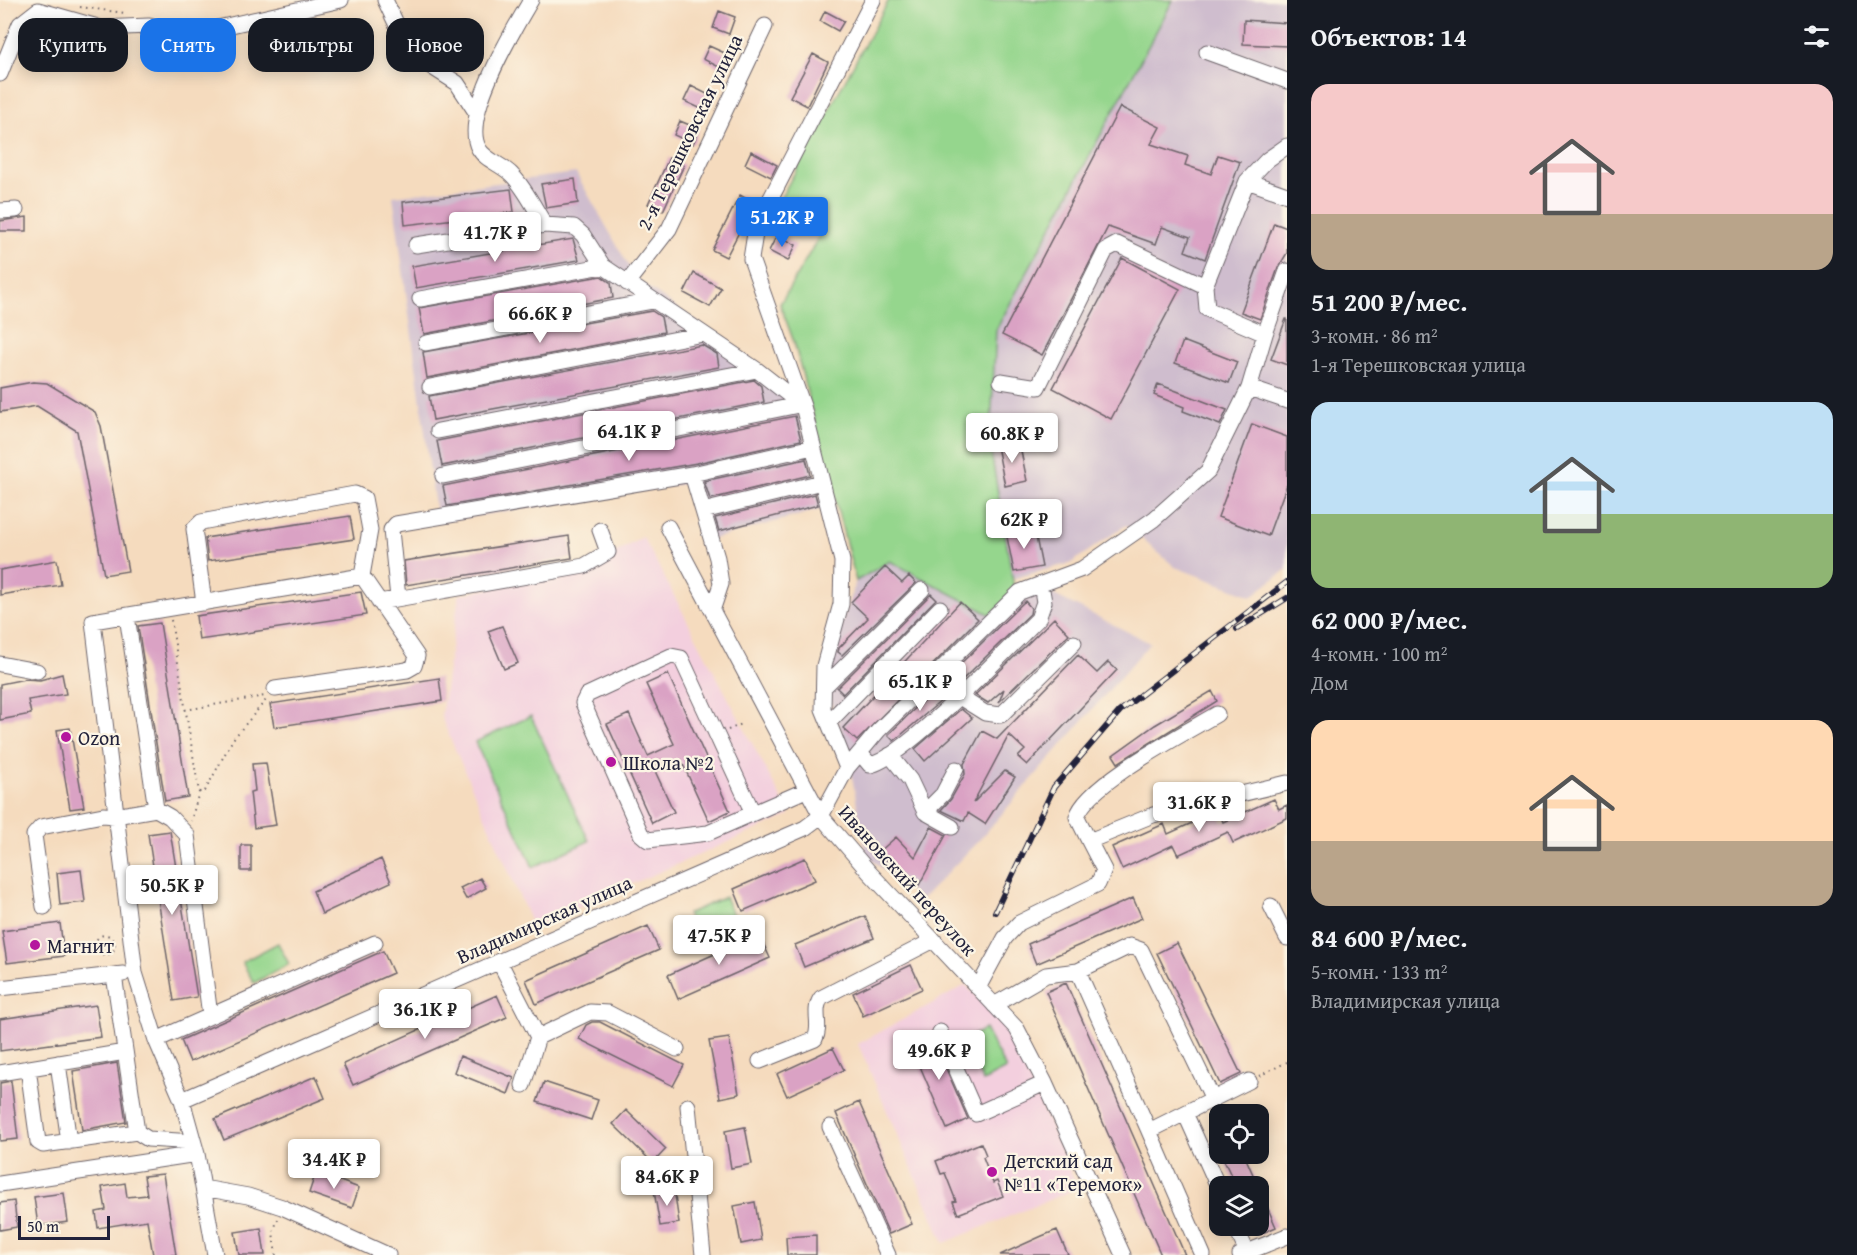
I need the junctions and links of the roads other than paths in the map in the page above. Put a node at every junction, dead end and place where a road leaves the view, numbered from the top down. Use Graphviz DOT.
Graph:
graph roads {
  1 [pos="341,0"];
  2 [pos="385,0"];
  3 [pos="531,0"];
  4 [pos="873,0"];
  5 [pos="765,26"];
  6 [pos="1207,52"];
  7 [pos="0,74"];
  8 [pos="1287,81"];
  9 [pos="476,112"];
  10 [pos="1287,146"];
  11 [pos="1247,181"];
  12 [pos="1287,195"];
  13 [pos="0,210"];
  14 [pos="16,210"];
  15 [pos="545,225"];
  16 [pos="416,245"];
  17 [pos="603,266"];
  18 [pos="1287,271"];
  19 [pos="627,283"];
  20 [pos="1205,286"];
  21 [pos="420,299"];
  22 [pos="653,300"];
  23 [pos="703,334"];
  24 [pos="1265,334"];
  25 [pos="426,343"];
  26 [pos="757,370"];
  27 [pos="1001,381"];
  28 [pos="430,387"];
  29 [pos="1249,388"];
  30 [pos="1287,401"];
  31 [pos="801,404"];
  32 [pos="438,431"];
  33 [pos="813,447"];
  34 [pos="692,474"];
  35 [pos="443,476"];
  36 [pos="822,482"];
  37 [pos="703,511"];
  38 [pos="668,527"];
  39 [pos="600,530"];
  40 [pos="362,576"];
  41 [pos="1041,584"];
  42 [pos="922,590"];
  43 [pos="398,598"];
  44 [pos="379,602"];
  45 [pos="204,603"];
  46 [pos="713,608"];
  47 [pos="940,609"];
  48 [pos="127,616"];
  49 [pos="1074,643"];
  50 [pos="0,664"];
  51 [pos="37,671"];
  52 [pos="824,687"];
  53 [pos="274,689"];
  54 [pos="958,696"];
  55 [pos="1217,714"];
  56 [pos="829,722"];
  57 [pos="860,753"];
  58 [pos="890,756"];
  59 [pos="848,768"];
  60 [pos="957,769"];
  61 [pos="1287,783"];
  62 [pos="806,790"];
  63 [pos="156,809"];
  64 [pos="925,812"];
  65 [pos="753,813"];
  66 [pos="115,816"];
  67 [pos="821,816"];
  68 [pos="952,827"];
  69 [pos="1089,841"];
  70 [pos="1271,906"];
  71 [pos="44,907"];
  72 [pos="1287,938"];
  73 [pos="934,940"];
  74 [pos="375,942"];
  75 [pos="499,961"];
  76 [pos="1078,971"];
  77 [pos="135,973"];
  78 [pos="114,975"];
  79 [pos="0,988"];
  80 [pos="978,988"];
  81 [pos="994,1005"];
  82 [pos="210,1016"];
  83 [pos="940,1032"];
  84 [pos="538,1037"];
  85 [pos="156,1040"];
  86 [pos="677,1049"];
  87 [pos="125,1052"];
  88 [pos="760,1061"];
  89 [pos="58,1063"];
  90 [pos="28,1068"];
  91 [pos="0,1073"];
  92 [pos="1249,1081"];
  93 [pos="1045,1083"];
  94 [pos="523,1085"];
  95 [pos="1213,1099"];
  96 [pos="182,1100"];
  97 [pos="688,1106"];
  98 [pos="1185,1113"];
  99 [pos="830,1127"];
  100 [pos="1149,1131"];
  101 [pos="137,1132"];
  102 [pos="69,1142"];
  103 [pos="195,1148"];
  104 [pos="1213,1176"];
  105 [pos="0,1184"];
  106 [pos="203,1188"];
  107 [pos="1238,1236"];
  108 [pos="1287,1236"];
  109 [pos="1243,1254"];
  110 [pos="215,1255"];
  111 [pos="388,1255"];
  112 [pos="703,1255"];
  113 [pos="888,1255"];
  114 [pos="1123,1255"];
  115 [pos="1203,1255"];
  1 -- 7 [label="street"];
  2 -- 9 [label="street"];
  3 -- 9 [label="street"];
  4 -- 31 [label="street"];
  5 -- 19 [label="street, 2-я Терешковская улица"];
  6 -- 8 [label="street"];
  9 -- 15 [label="street"];
  10 -- 11 [label="street"];
  11 -- 12 [label="street"];
  11 -- 20 [label="street"];
  13 -- 14 [label="street"];
  15 -- 16 [label="street"];
  15 -- 17 [label="street"];
  17 -- 19 [label="street"];
  17 -- 21 [label="street"];
  18 -- 24 [label="street"];
  19 -- 22 [label="street"];
  20 -- 24 [label="street"];
  20 -- 27 [label="street"];
  22 -- 23 [label="street"];
  22 -- 25 [label="street"];
  23 -- 26 [label="street"];
  23 -- 28 [label="street"];
  24 -- 29 [label="street"];
  26 -- 31 [label="street"];
  26 -- 32 [label="street"];
  29 -- 30 [label="street"];
  29 -- 41 [label="street"];
  31 -- 33 [label="street"];
  31 -- 35 [label="street"];
  33 -- 34 [label="street"];
  33 -- 36 [label="street"];
  34 -- 37 [label="street"];
  34 -- 43 [label="street"];
  36 -- 37 [label="street"];
  36 -- 52 [label="street"];
  37 -- 46 [label="street"];
  38 -- 46 [label="street, Ивановский переулок"];
  39 -- 43 [label="street"];
  40 -- 44 [label="street"];
  40 -- 45 [label="street"];
  40 -- 45 [label="street"];
  41 -- 54 [label="street"];
  41 -- 57 [label="street"];
  42 -- 52 [label="street"];
  43 -- 44 [label="street"];
  44 -- 53 [label="street"];
  45 -- 48 [label="street"];
  46 -- 62 [label="street, Ивановский переулок"];
  47 -- 56 [label="street"];
  48 -- 63 [label="street"];
  48 -- 66 [label="street"];
  49 -- 54 [label="street"];
  50 -- 51 [label="street"];
  52 -- 56 [label="street"];
  54 -- 58 [label="street"];
  55 -- 69 [label="street"];
  56 -- 59 [label="street"];
  57 -- 58 [label="street"];
  57 -- 59 [label="street"];
  58 -- 64 [label="street"];
  59 -- 67 [label="street"];
  60 -- 64 [label="street"];
  61 -- 69 [label="street"];
  62 -- 65 [label="street"];
  62 -- 67 [label="street, Ивановский переулок"];
  63 -- 66 [label="street"];
  63 -- 82 [label="street"];
  64 -- 68 [label="street"];
  65 -- 65 [label="street"];
  66 -- 71 [label="street"];
  66 -- 77 [label="street"];
  67 -- 73 [label="street, Ивановский переулок"];
  67 -- 75 [label="street, Владимирская улица"];
  69 -- 80 [label="street"];
  70 -- 72 [label="street"];
  73 -- 80 [label="street, Ивановский переулок"];
  73 -- 88 [label="street"];
  74 -- 82 [label="street"];
  75 -- 84 [label="street"];
  75 -- 96 [label="street, Владимирская улица"];
  76 -- 81 [label="street"];
  76 -- 95 [label="street"];
  76 -- 100 [label="street"];
  77 -- 78 [label="street"];
  77 -- 85 [label="street"];
  78 -- 79 [label="street"];
  78 -- 87 [label="street"];
  80 -- 81 [label="street, Ивановский переулок"];
  81 -- 93 [label="street, Ивановский переулок"];
  82 -- 85 [label="street"];
  83 -- 93 [label="street"];
  84 -- 86 [label="street"];
  84 -- 94 [label="street"];
  85 -- 96 [label="street"];
  87 -- 89 [label="street"];
  87 -- 101 [label="street"];
  89 -- 90 [label="street"];
  89 -- 102 [label="street"];
  90 -- 91 [label="street"];
  90 -- 102 [label="street"];
  92 -- 95 [label="street"];
  93 -- 114 [label="street, Ивановский переулок"];
  95 -- 98 [label="street"];
  96 -- 103 [label="street"];
  97 -- 112 [label="street"];
  98 -- 100 [label="street"];
  98 -- 104 [label="street"];
  99 -- 113 [label="street"];
  100 -- 115 [label="street"];
  101 -- 102 [label="street"];
  101 -- 103 [label="street"];
  103 -- 105 [label="street"];
  103 -- 106 [label="street"];
  106 -- 110 [label="street"];
  106 -- 111 [label="street"];
  107 -- 109 [label="street"];
  108 -- 109 [label="street"];
}
